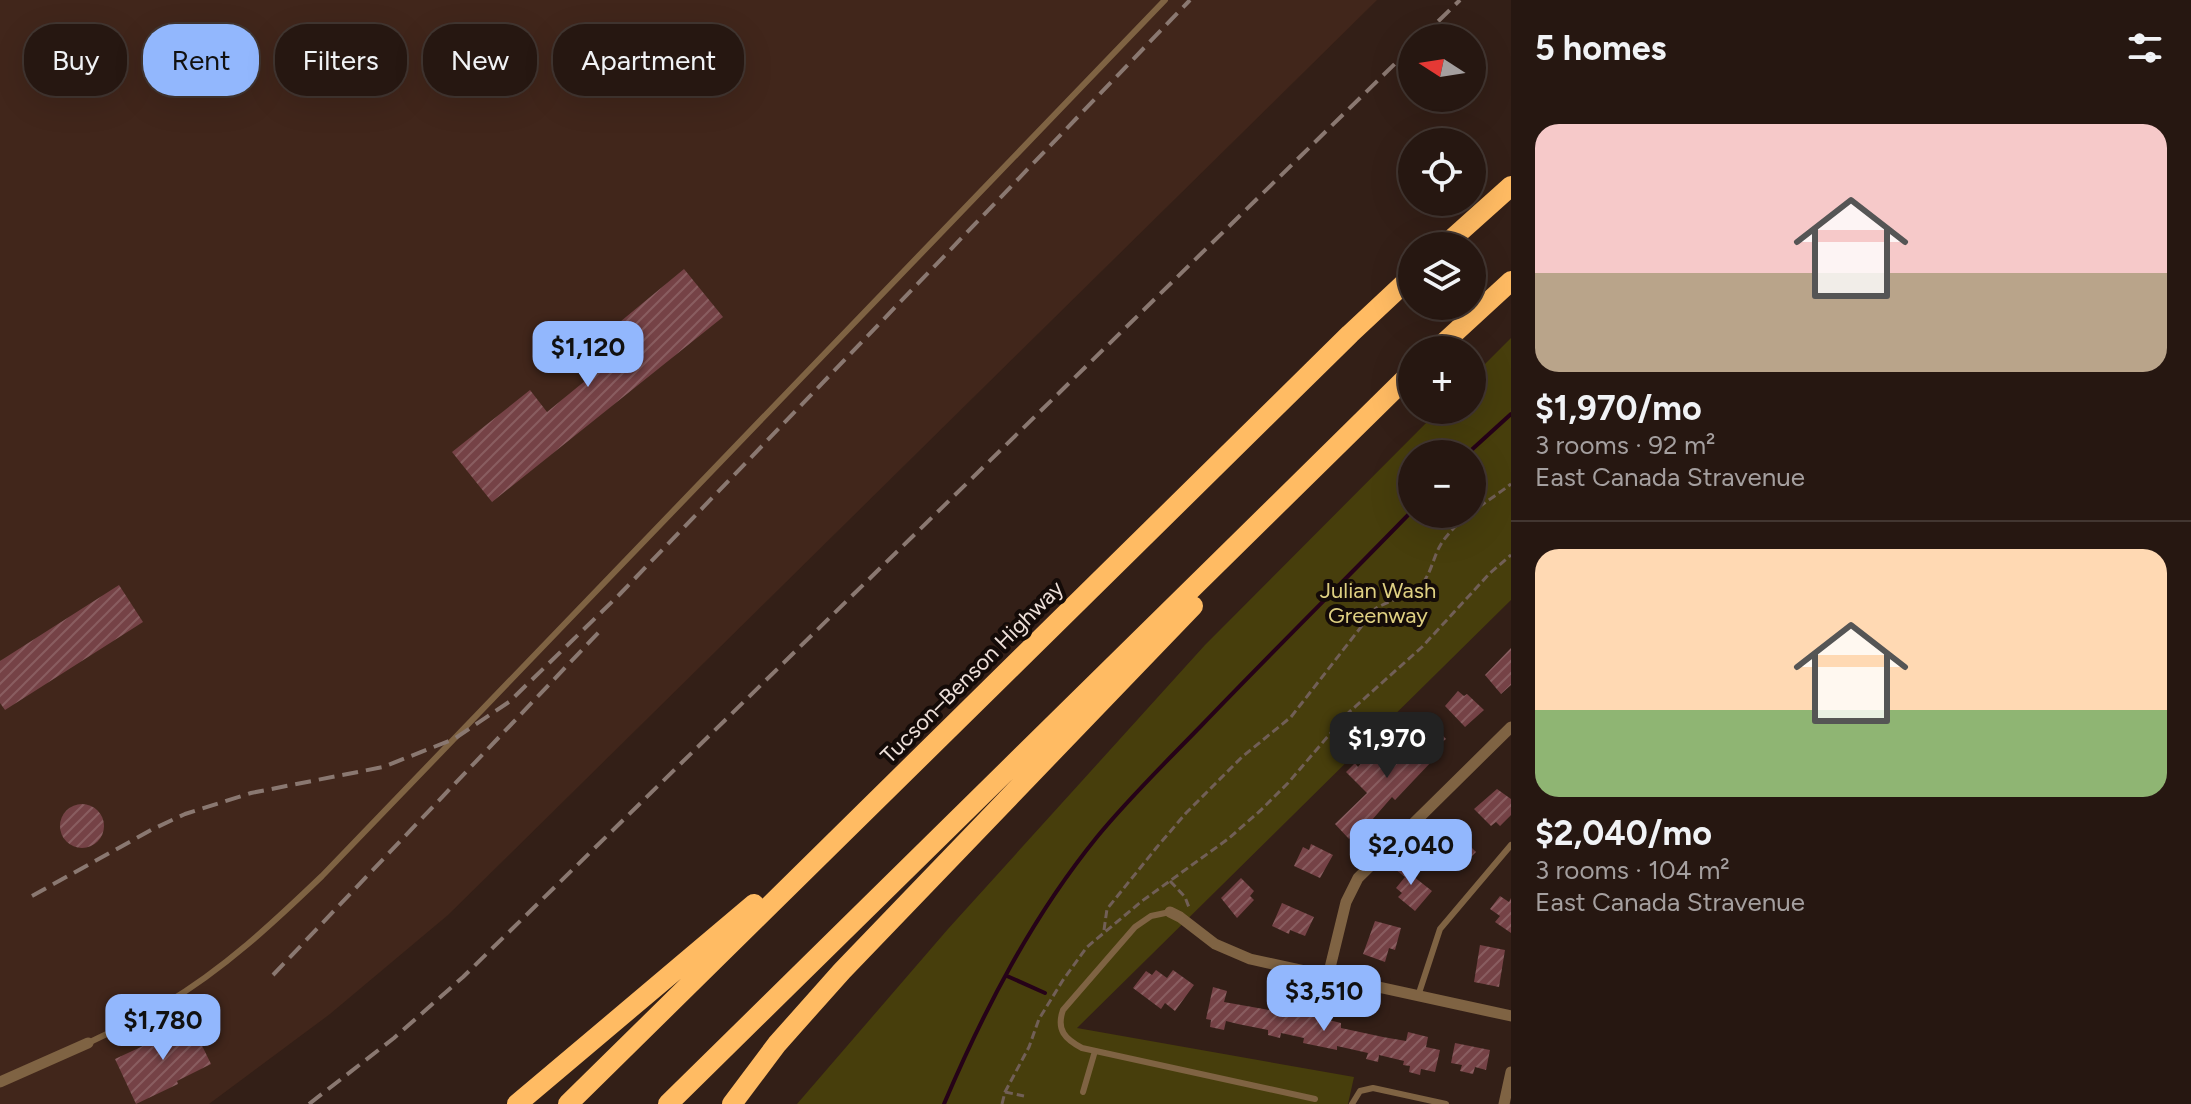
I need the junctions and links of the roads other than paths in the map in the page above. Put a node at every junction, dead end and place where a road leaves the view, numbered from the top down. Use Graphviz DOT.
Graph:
graph roads {
  1 [pos="1165,0"];
  2 [pos="1511,186"];
  3 [pos="1460,232"];
  4 [pos="1511,281"];
  5 [pos="1398,289"];
  6 [pos="1451,336"];
  7 [pos="1398,388"];
  8 [pos="1398,389"];
  9 [pos="1511,727"];
  10 [pos="871,806"];
  11 [pos="1511,845"];
  12 [pos="1170,912"];
  13 [pos="1328,976"];
  14 [pos="1418,996"];
  15 [pos="1511,1016"];
  16 [pos="88,1043"];
  17 [pos="1095,1051"];
  18 [pos="1511,1072"];
  19 [pos="0,1082"];
  20 [pos="1083,1092"];
  21 [pos="1315,1099"];
  22 [pos="517,1104"];
  23 [pos="568,1104"];
  24 [pos="668,1104"];
  25 [pos="732,1104"];
  26 [pos="1352,1104"];
  27 [pos="1446,1104"];
  28 [pos="1504,1104"];
  1 -- 16 [label="lane"];
  2 -- 3 [label="highway"];
  4 -- 6 [label="highway"];
  5 -- 10 [label="highway, Tucson–Benson Highway"];
  7 -- 24 [label="highway"];
  8 -- 25 [label="highway"];
  9 -- 13 [label="street"];
  10 -- 22 [label="highway"];
  10 -- 23 [label="highway, Tucson–Benson Highway"];
  11 -- 14 [label="lane"];
  12 -- 13 [label="street"];
  12 -- 17 [label="lane"];
  13 -- 14 [label="street"];
  14 -- 15 [label="street"];
  16 -- 19 [label="street"];
  17 -- 20 [label="lane"];
  17 -- 21 [label="lane"];
  18 -- 28 [label="street"];
  26 -- 27 [label="lane"];
}
